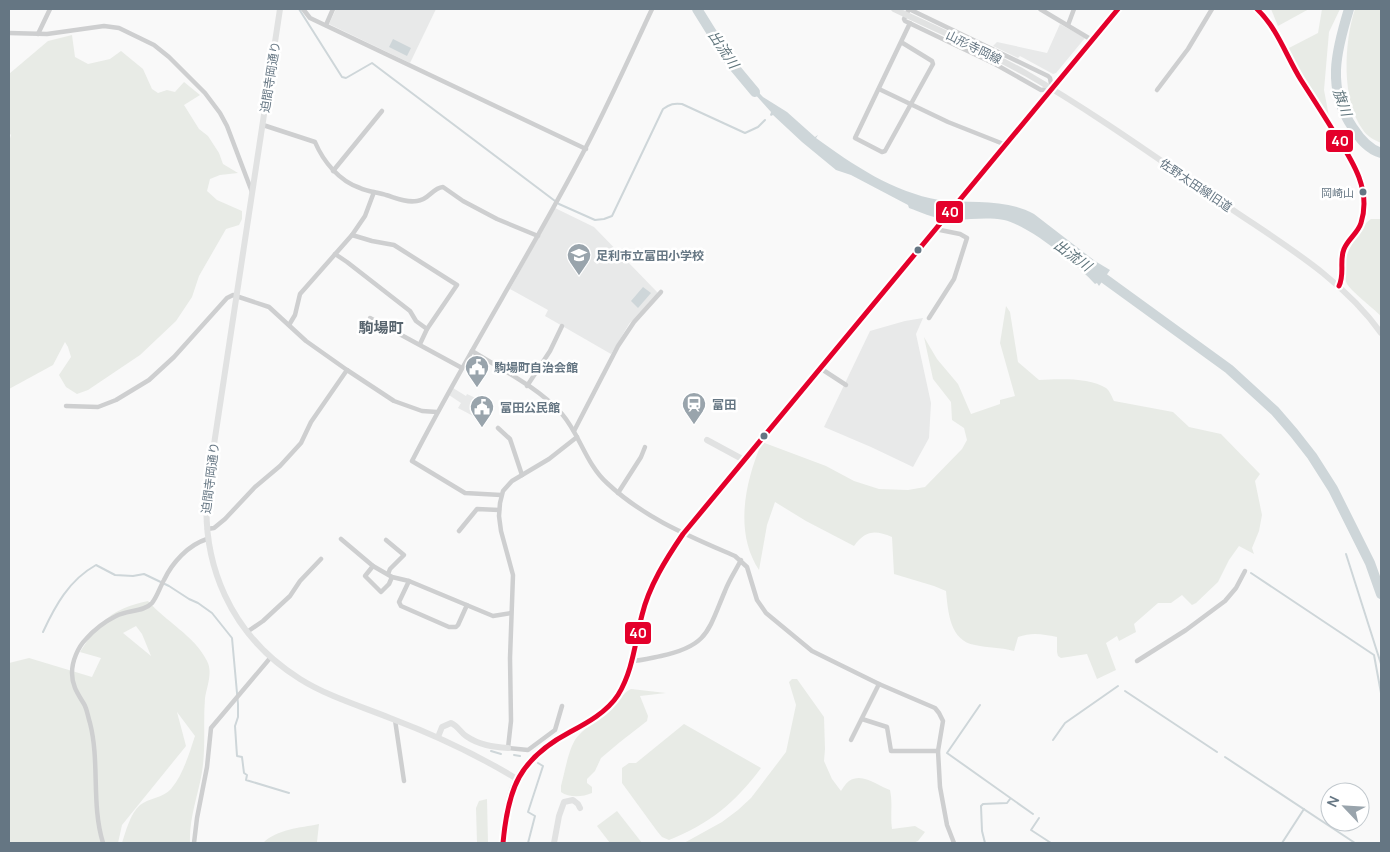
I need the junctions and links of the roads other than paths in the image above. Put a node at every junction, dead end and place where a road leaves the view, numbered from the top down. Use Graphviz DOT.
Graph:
graph roads {
  1 [pos="50,9"];
  2 [pos="280,9"];
  3 [pos="303,9"];
  4 [pos="333,9"];
  5 [pos="652,9"];
  6 [pos="894,9"];
  7 [pos="1040,9"];
  8 [pos="1074,9"];
  9 [pos="1118,9"];
  10 [pos="1212,9"];
  11 [pos="1257,9"];
  12 [pos="910,23"];
  13 [pos="326,25"];
  14 [pos="1068,25"];
  15 [pos="9,33"];
  16 [pos="38,34"];
  17 [pos="1092,40"];
  18 [pos="901,42"];
  19 [pos="879,89"];
  20 [pos="1052,89"];
  21 [pos="1157,90"];
  22 [pos="911,104"];
  23 [pos="382,111"];
  24 [pos="262,125"];
  25 [pos="1006,145"];
  26 [pos="586,149"];
  27 [pos="334,171"];
  28 [pos="374,192"];
  29 [pos="252,193"];
  30 [pos="935,229"];
  31 [pos="352,235"];
  32 [pos="538,236"];
  33 [pos="335,254"];
  34 [pos="1339,286"];
  35 [pos="661,292"];
  36 [pos="236,295"];
  37 [pos="370,318"];
  38 [pos="929,318"];
  39 [pos="289,325"];
  40 [pos="562,326"];
  41 [pos="427,330"];
  42 [pos="1381,333"];
  43 [pos="420,344"];
  44 [pos="472,350"];
  45 [pos="462,368"];
  46 [pos="820,368"];
  47 [pos="347,370"];
  48 [pos="846,385"];
  49 [pos="527,386"];
  50 [pos="66,406"];
  51 [pos="437,412"];
  52 [pos="498,428"];
  53 [pos="574,431"];
  54 [pos="577,437"];
  55 [pos="707,440"];
  56 [pos="645,447"];
  57 [pos="744,460"];
  58 [pos="522,474"];
  59 [pos="618,493"];
  60 [pos="501,495"];
  61 [pos="498,510"];
  62 [pos="206,529"];
  63 [pos="459,531"];
  64 [pos="683,534"];
  65 [pos="341,538"];
  66 [pos="207,539"];
  67 [pos="386,540"];
  68 [pos="321,559"];
  69 [pos="741,560"];
  70 [pos="373,566"];
  71 [pos="1245,571"];
  72 [pos="390,575"];
  73 [pos="409,581"];
  74 [pos="467,605"];
  75 [pos="511,613"];
  76 [pos="247,632"];
  77 [pos="271,658"];
  78 [pos="630,661"];
  79 [pos="1137,661"];
  80 [pos="879,684"];
  81 [pos="562,706"];
  82 [pos="862,719"];
  83 [pos="395,720"];
  84 [pos="438,737"];
  85 [pos="850,740"];
  86 [pos="508,748"];
  87 [pos="938,752"];
  88 [pos="517,779"];
  89 [pos="404,781"];
  90 [pos="580,808"];
  91 [pos="103,843"];
  92 [pos="194,843"];
  93 [pos="503,843"];
  94 [pos="554,843"];
  95 [pos="954,843"];
  1 -- 16 [label="street"];
  2 -- 24 [label="street, 迫間寺岡通り"];
  3 -- 13 [label="street"];
  4 -- 13 [label="street"];
  5 -- 26 [label="street"];
  6 -- 20 [label="street, 山形寺岡線"];
  7 -- 14 [label="street"];
  8 -- 14 [label="street"];
  9 -- 17 [label="main road"];
  10 -- 21 [label="street"];
  11 -- 34 [label="street"];
  12 -- 18 [label="street"];
  12 -- 20 [label="street"];
  12 -- 20 [label="street"];
  13 -- 26 [label="street"];
  14 -- 17 [label="street"];
  15 -- 16 [label="street"];
  16 -- 29 [label="street"];
  17 -- 20 [label="main road"];
  18 -- 19 [label="street"];
  18 -- 22 [label="street"];
  19 -- 22 [label="street"];
  19 -- 22 [label="street"];
  20 -- 25 [label="main road"];
  20 -- 34 [label="street, 佐野太田線旧道"];
  22 -- 25 [label="street"];
  23 -- 27 [label="street"];
  24 -- 27 [label="street"];
  24 -- 29 [label="street, 迫間寺岡通り"];
  25 -- 30 [label="main road"];
  26 -- 32 [label="street"];
  27 -- 28 [label="street"];
  28 -- 31 [label="street"];
  28 -- 32 [label="street"];
  29 -- 36 [label="street, 迫間寺岡通り"];
  30 -- 38 [label="street"];
  30 -- 46 [label="main road"];
  31 -- 33 [label="street"];
  31 -- 41 [label="street"];
  32 -- 44 [label="street"];
  33 -- 39 [label="street"];
  33 -- 41 [label="street"];
  34 -- 42 [label="street, 佐野太田線旧道"];
  35 -- 53 [label="street"];
  36 -- 39 [label="street"];
  36 -- 50 [label="street"];
  36 -- 62 [label="street, 迫間寺岡通り"];
  37 -- 43 [label="street"];
  39 -- 47 [label="street"];
  40 -- 49 [label="street"];
  41 -- 43 [label="street"];
  43 -- 45 [label="street"];
  44 -- 45 [label="street"];
  44 -- 49 [label="street"];
  45 -- 51 [label="street"];
  46 -- 48 [label="street"];
  46 -- 57 [label="main road"];
  47 -- 51 [label="street"];
  47 -- 62 [label="street"];
  49 -- 53 [label="street"];
  51 -- 60 [label="street"];
  52 -- 58 [label="street"];
  53 -- 54 [label="street"];
  54 -- 58 [label="street"];
  54 -- 59 [label="street"];
  55 -- 57 [label="street"];
  56 -- 59 [label="street"];
  57 -- 64 [label="main road"];
  58 -- 60 [label="street"];
  59 -- 64 [label="street"];
  60 -- 61 [label="street"];
  61 -- 63 [label="street"];
  61 -- 75 [label="street"];
  62 -- 66 [label="street, 迫間寺岡通り"];
  64 -- 69 [label="street"];
  64 -- 78 [label="main road"];
  65 -- 70 [label="street"];
  66 -- 76 [label="street, 迫間寺岡通り"];
  66 -- 91 [label="street"];
  67 -- 72 [label="street"];
  68 -- 76 [label="street"];
  69 -- 78 [label="street"];
  69 -- 80 [label="street"];
  70 -- 72 [label="street"];
  70 -- 72 [label="street"];
  71 -- 79 [label="street"];
  72 -- 73 [label="street"];
  73 -- 74 [label="street"];
  73 -- 74 [label="street"];
  74 -- 75 [label="street"];
  75 -- 86 [label="street"];
  76 -- 77 [label="street, 迫間寺岡通り"];
  77 -- 83 [label="street, 迫間寺岡通り"];
  77 -- 92 [label="street"];
  78 -- 88 [label="main road"];
  80 -- 82 [label="street"];
  80 -- 87 [label="street"];
  81 -- 86 [label="street"];
  82 -- 85 [label="street"];
  82 -- 87 [label="street"];
  83 -- 84 [label="street, 迫間寺岡通り"];
  83 -- 89 [label="street"];
  84 -- 86 [label="street"];
  84 -- 88 [label="street, 迫間寺岡通り"];
  87 -- 95 [label="street"];
  88 -- 93 [label="main road"];
  90 -- 94 [label="street"];
}
